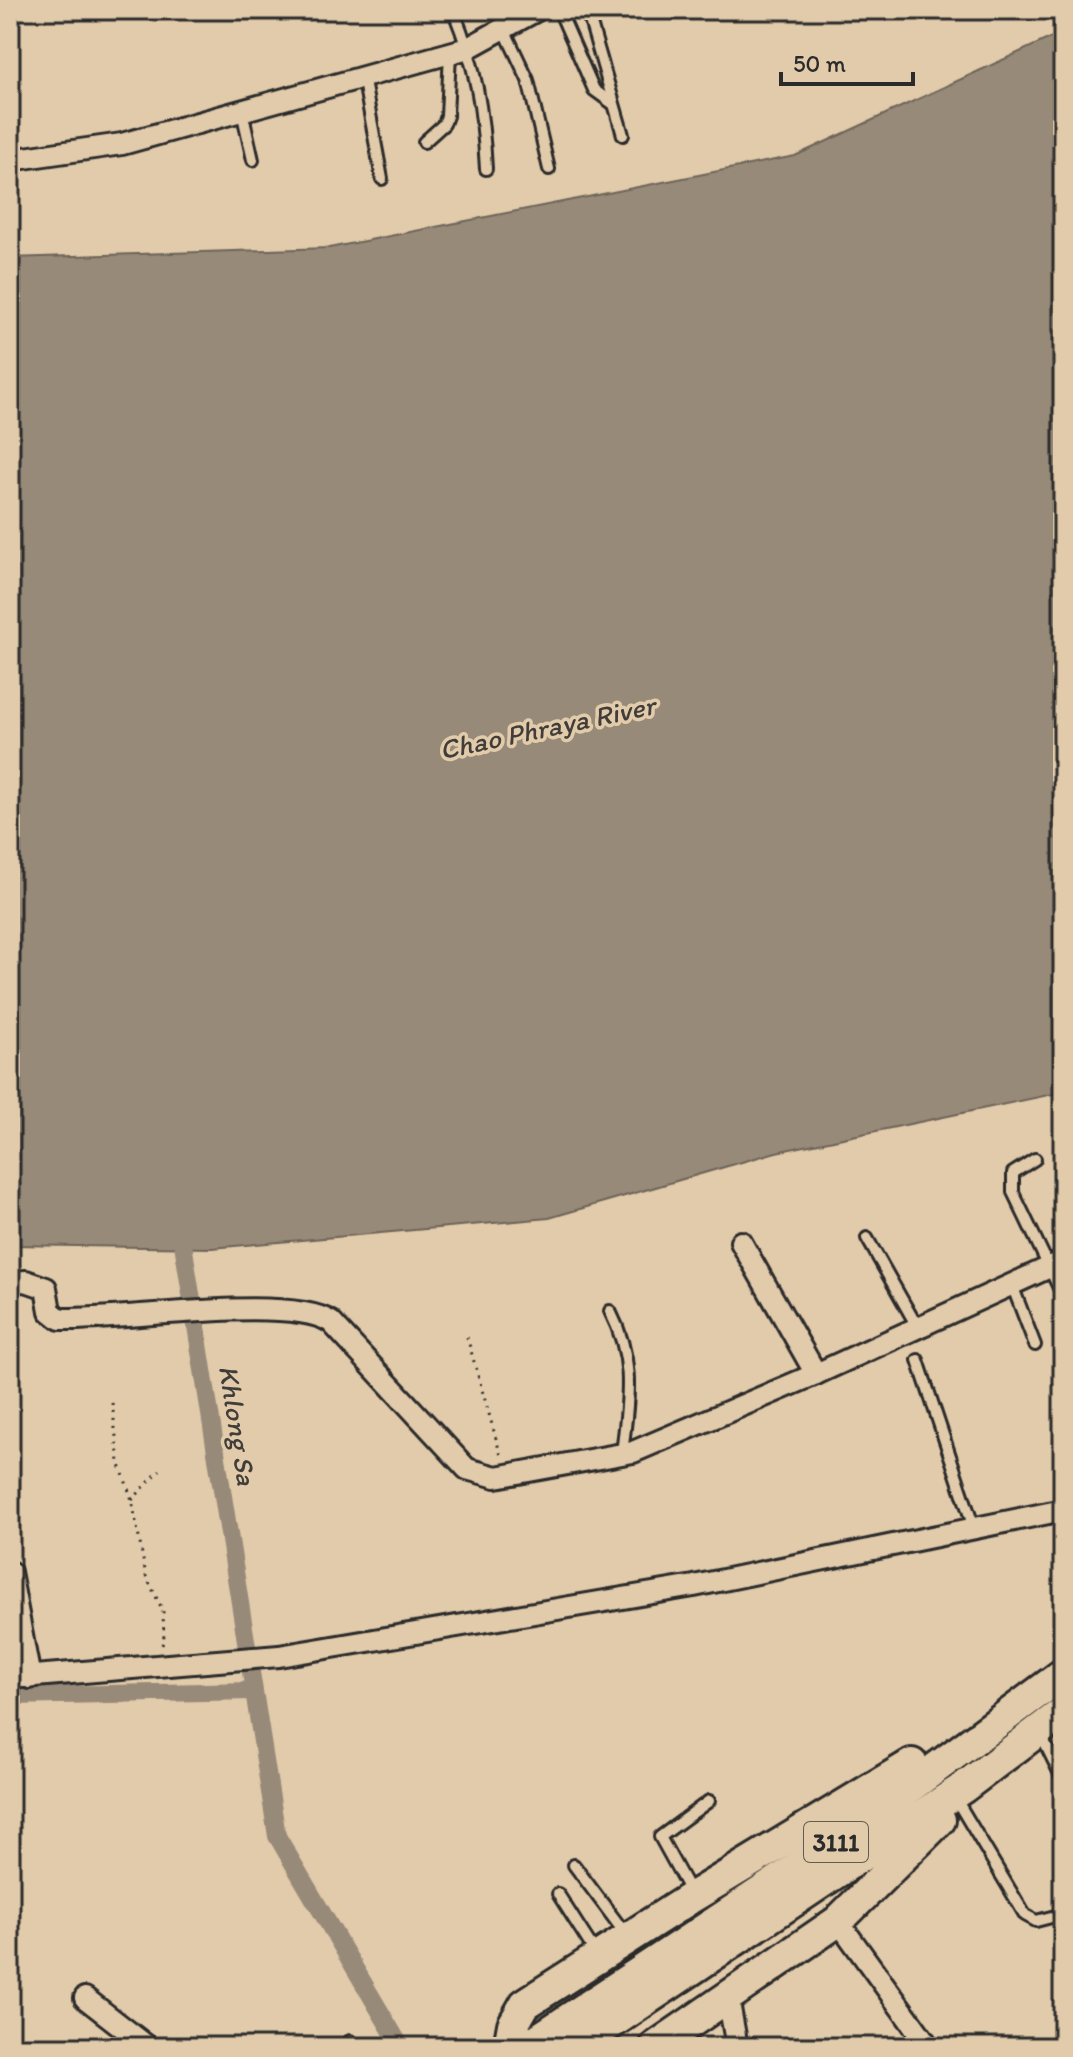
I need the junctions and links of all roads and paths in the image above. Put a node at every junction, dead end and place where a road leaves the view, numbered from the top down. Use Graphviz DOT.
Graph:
graph roads {
  1 [pos="537,10"];
  2 [pos="559,10"];
  3 [pos="587,10"];
  4 [pos="454,12"];
  5 [pos="503,27"];
  6 [pos="459,51"];
  7 [pos="363,76"];
  8 [pos="612,103"];
  9 [pos="242,111"];
  10 [pos="623,135"];
  11 [pos="424,142"];
  12 [pos="10,160"];
  13 [pos="253,160"];
  14 [pos="486,169"];
  15 [pos="549,169"];
  16 [pos="382,179"];
  17 [pos="1035,1159"];
  18 [pos="867,1238"];
  19 [pos="741,1242"];
  20 [pos="1057,1264"];
  21 [pos="10,1282"];
  22 [pos="1012,1285"];
  23 [pos="1063,1296"];
  24 [pos="610,1311"];
  25 [pos="918,1328"];
  26 [pos="467,1337"];
  27 [pos="1035,1345"];
  28 [pos="918,1360"];
  29 [pos="816,1374"];
  30 [pos="112,1403"];
  31 [pos="622,1454"];
  32 [pos="160,1470"];
  33 [pos="507,1475"];
  34 [pos="132,1500"];
  35 [pos="1063,1510"];
  36 [pos="974,1528"];
  37 [pos="10,1572"];
  38 [pos="151,1669"];
  39 [pos="1063,1674"];
  40 [pos="20,1678"];
  41 [pos="1051,1721"];
  42 [pos="959,1751"];
  43 [pos="1063,1780"];
  44 [pos="961,1794"];
  45 [pos="709,1801"];
  46 [pos="574,1865"];
  47 [pos="558,1894"];
  48 [pos="693,1897"];
  49 [pos="1063,1914"];
  50 [pos="838,1921"];
  51 [pos="629,1938"];
  52 [pos="598,1957"];
  53 [pos="728,1997"];
  54 [pos="85,1998"];
  55 [pos="608,2009"];
  56 [pos="148,2047"];
  57 [pos="509,2047"];
  58 [pos="526,2047"];
  59 [pos="576,2047"];
  60 [pos="655,2047"];
  61 [pos="737,2047"];
  62 [pos="929,2047"];
  1 -- 5 [label="street"];
  2 -- 8 [label="lane"];
  3 -- 8 [label="lane"];
  4 -- 6 [label="lane"];
  5 -- 6 [label="street"];
  5 -- 15 [label="lane"];
  6 -- 7 [label="street"];
  6 -- 11 [label="lane"];
  6 -- 14 [label="lane"];
  7 -- 9 [label="street"];
  7 -- 16 [label="lane"];
  8 -- 10 [label="lane"];
  9 -- 12 [label="street"];
  9 -- 13 [label="lane"];
  17 -- 20 [label="lane"];
  18 -- 25 [label="lane"];
  19 -- 29 [label="street"];
  20 -- 22 [label="street"];
  20 -- 23 [label="lane"];
  21 -- 33 [label="street"];
  22 -- 25 [label="street"];
  22 -- 27 [label="lane"];
  24 -- 31 [label="lane"];
  25 -- 29 [label="street"];
  26 -- 33 [label="path"];
  28 -- 36 [label="lane"];
  29 -- 31 [label="street"];
  30 -- 34 [label="path"];
  31 -- 33 [label="street"];
  32 -- 34 [label="path"];
  34 -- 38 [label="path"];
  35 -- 36 [label="street"];
  36 -- 38 [label="street"];
  37 -- 40 [label="street"];
  38 -- 40 [label="street"];
  39 -- 42 [label="main road, 3111"];
  41 -- 43 [label="lane"];
  41 -- 44 [label="main road, 3111"];
  42 -- 48 [label="main road"];
  42 -- 55 [label="main road, 3111"];
  44 -- 49 [label="lane"];
  44 -- 50 [label="main road"];
  44 -- 55 [label="main road, 3111"];
  45 -- 48 [label="lane"];
  46 -- 51 [label="lane"];
  47 -- 52 [label="lane"];
  48 -- 51 [label="main road"];
  50 -- 53 [label="main road"];
  50 -- 62 [label="street"];
  51 -- 52 [label="main road"];
  52 -- 57 [label="main road"];
  53 -- 60 [label="main road"];
  53 -- 61 [label="street"];
  54 -- 56 [label="street"];
  55 -- 58 [label="main road, 3111"];
  55 -- 59 [label="main road, 3111"];
}
